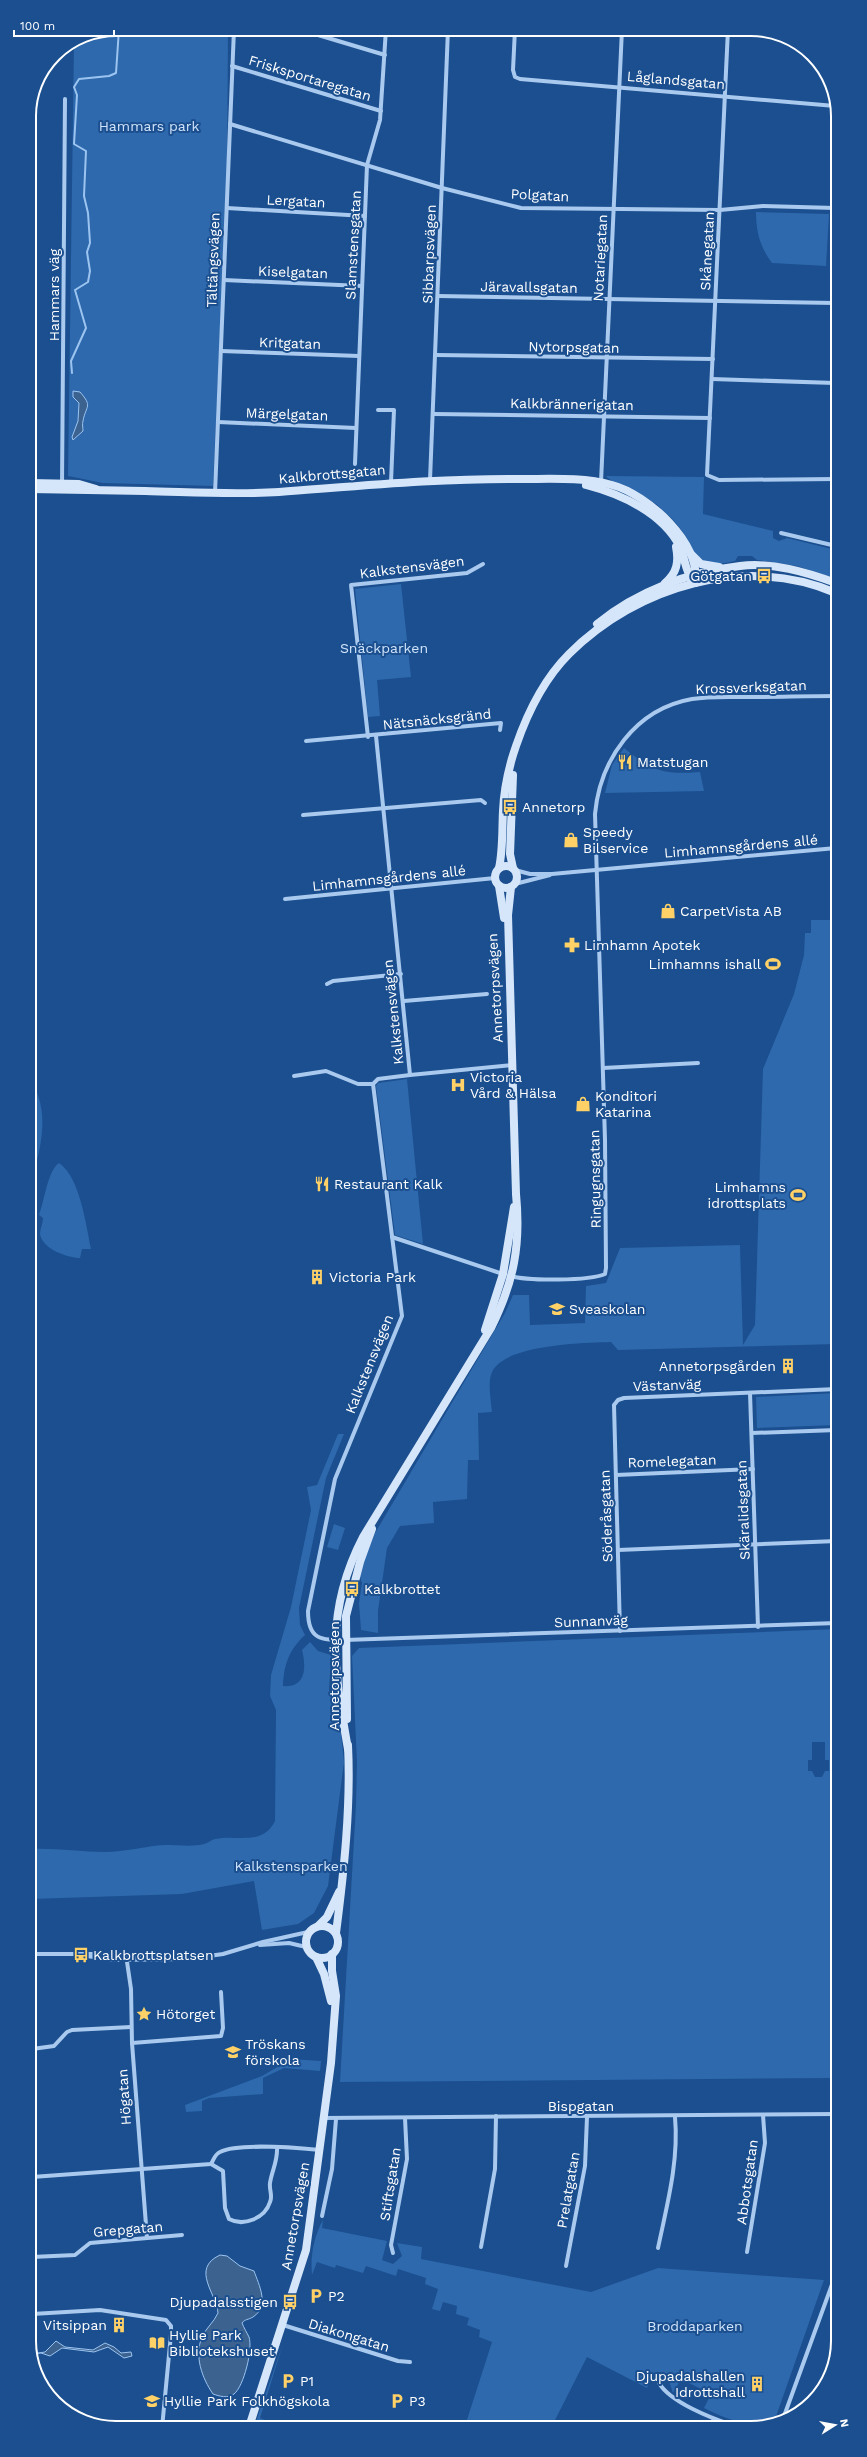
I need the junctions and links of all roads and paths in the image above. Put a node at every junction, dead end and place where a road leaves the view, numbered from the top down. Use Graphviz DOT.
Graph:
graph roads {
  1 [pos="234,36"];
  2 [pos="321,36"];
  3 [pos="386,36"];
  4 [pos="448,36"];
  5 [pos="515,36"];
  6 [pos="622,36"];
  7 [pos="728,36"];
  8 [pos="385,55"];
  9 [pos="232,66"];
  10 [pos="619,86"];
  11 [pos="725,96"];
  12 [pos="65,99"];
  13 [pos="830,106"];
  14 [pos="381,111"];
  15 [pos="230,124"];
  16 [pos="368,165"];
  17 [pos="442,188"];
  18 [pos="227,208"];
  19 [pos="831,208"];
  20 [pos="614,209"];
  21 [pos="720,210"];
  22 [pos="365,216"];
  23 [pos="224,280"];
  24 [pos="362,286"];
  25 [pos="438,296"];
  26 [pos="610,300"];
  27 [pos="715,302"];
  28 [pos="831,302"];
  29 [pos="221,351"];
  30 [pos="436,355"];
  31 [pos="359,356"];
  32 [pos="607,359"];
  33 [pos="713,359"];
  34 [pos="712,379"];
  35 [pos="831,383"];
  36 [pos="378,410"];
  37 [pos="434,414"];
  38 [pos="604,415"];
  39 [pos="710,418"];
  40 [pos="218,422"];
  41 [pos="356,428"];
  42 [pos="355,464"];
  43 [pos="831,479"];
  44 [pos="430,480"];
  45 [pos="391,482"];
  46 [pos="36,484"];
  47 [pos="600,485"];
  48 [pos="62,487"];
  49 [pos="36,489"];
  50 [pos="215,493"];
  51 [pos="666,527"];
  52 [pos="781,533"];
  53 [pos="685,545"];
  54 [pos="831,545"];
  55 [pos="483,564"];
  56 [pos="740,566"];
  57 [pos="694,578"];
  58 [pos="831,582"];
  59 [pos="658,588"];
  60 [pos="831,591"];
  61 [pos="568,655"];
  62 [pos="831,696"];
  63 [pos="526,722"];
  64 [pos="500,730"];
  65 [pos="376,736"];
  66 [pos="368,737"];
  67 [pos="306,742"];
  68 [pos="485,803"];
  69 [pos="383,808"];
  70 [pos="303,815"];
  71 [pos="831,848"];
  72 [pos="499,868"];
  73 [pos="514,869"];
  74 [pos="596,870"];
  75 [pos="552,874"];
  76 [pos="497,882"];
  77 [pos="513,886"];
  78 [pos="392,888"];
  79 [pos="285,899"];
  80 [pos="401,974"];
  81 [pos="327,984"];
  82 [pos="487,994"];
  83 [pos="404,1002"];
  84 [pos="698,1063"];
  85 [pos="512,1065"];
  86 [pos="603,1068"];
  87 [pos="410,1075"];
  88 [pos="294,1076"];
  89 [pos="373,1084"];
  90 [pos="515,1089"];
  91 [pos="516,1194"];
  92 [pos="392,1237"];
  93 [pos="503,1274"];
  94 [pos="513,1276"];
  95 [pos="474,1356"];
  96 [pos="831,1389"];
  97 [pos="750,1393"];
  98 [pos="618,1400"];
  99 [pos="831,1430"];
  100 [pos="752,1433"];
  101 [pos="753,1469"];
  102 [pos="616,1475"];
  103 [pos="379,1511"];
  104 [pos="831,1541"];
  105 [pos="755,1544"];
  106 [pos="618,1550"];
  107 [pos="831,1623"];
  108 [pos="758,1627"];
  109 [pos="620,1631"];
  110 [pos="335,1640"];
  111 [pos="346,1640"];
  112 [pos="348,1749"];
  113 [pos="343,1884"];
  114 [pos="318,1926"];
  115 [pos="308,1932"];
  116 [pos="336,1933"];
  117 [pos="254,1945"];
  118 [pos="306,1947"];
  119 [pos="36,1954"];
  120 [pos="332,1954"];
  121 [pos="316,1957"];
  122 [pos="126,1958"];
  123 [pos="221,1992"];
  124 [pos="334,2026"];
  125 [pos="131,2027"];
  126 [pos="132,2043"];
  127 [pos="36,2048"];
  128 [pos="831,2114"];
  129 [pos="763,2115"];
  130 [pos="496,2116"];
  131 [pos="587,2117"];
  132 [pos="675,2117"];
  133 [pos="324,2118"];
  134 [pos="405,2118"];
  135 [pos="336,2119"];
  136 [pos="277,2146"];
  137 [pos="320,2150"];
  138 [pos="211,2164"];
  139 [pos="141,2169"];
  140 [pos="36,2177"];
  141 [pos="322,2216"];
  142 [pos="182,2235"];
  143 [pos="147,2238"];
  144 [pos="481,2247"];
  145 [pos="658,2248"];
  146 [pos="747,2252"];
  147 [pos="392,2253"];
  148 [pos="36,2257"];
  149 [pos="566,2266"];
  150 [pos="831,2287"];
  151 [pos="36,2314"];
  152 [pos="283,2325"];
  153 [pos="410,2362"];
  154 [pos="659,2383"];
  155 [pos="785,2413"];
  156 [pos="714,2419"];
  157 [pos="163,2421"];
  158 [pos="251,2421"];
  159 [pos="720,2421"];
  1 -- 9 [label="street, Tältängsvägen"];
  2 -- 8 [label="street"];
  3 -- 8 [label="street, Slamstensgatan"];
  4 -- 17 [label="street, Sibbarpsvägen"];
  5 -- 10 [label="street, Låglandsgatan"];
  6 -- 10 [label="street, Notariegatan"];
  7 -- 11 [label="street, Skånegatan"];
  8 -- 14 [label="street, Slamstensgatan"];
  9 -- 14 [label="street, Frisksportaregatan"];
  9 -- 15 [label="street, Tältängsvägen"];
  10 -- 11 [label="street, Låglandsgatan"];
  10 -- 20 [label="street, Notariegatan"];
  11 -- 13 [label="street, Låglandsgatan"];
  11 -- 21 [label="street, Skånegatan"];
  12 -- 48 [label="street, Hammars väg"];
  14 -- 16 [label="street, Slamstensgatan"];
  15 -- 16 [label="street, Polgatan"];
  15 -- 18 [label="street, Tältängsvägen"];
  16 -- 17 [label="street, Polgatan"];
  16 -- 22 [label="street, Slamstensgatan"];
  17 -- 20 [label="street, Polgatan"];
  17 -- 25 [label="street, Sibbarpsvägen"];
  18 -- 22 [label="street, Lergatan"];
  18 -- 23 [label="street, Tältängsvägen"];
  19 -- 21 [label="street, Polgatan"];
  20 -- 21 [label="street, Polgatan"];
  20 -- 26 [label="street, Notariegatan"];
  21 -- 27 [label="street, Skånegatan"];
  22 -- 24 [label="street, Slamstensgatan"];
  23 -- 24 [label="street, Kiselgatan"];
  23 -- 29 [label="street, Tältängsvägen"];
  24 -- 31 [label="street, Slamstensgatan"];
  25 -- 26 [label="street, Järavallsgatan"];
  25 -- 30 [label="street, Sibbarpsvägen"];
  26 -- 27 [label="street, Järavallsgatan"];
  26 -- 32 [label="street, Notariegatan"];
  27 -- 28 [label="street, Järavallsgatan"];
  27 -- 33 [label="street, Skånegatan"];
  29 -- 31 [label="street, Kritgatan"];
  29 -- 40 [label="street, Tältängsvägen"];
  30 -- 32 [label="street, Nytorpsgatan"];
  30 -- 37 [label="street, Sibbarpsvägen"];
  31 -- 41 [label="street, Slamstensgatan"];
  32 -- 33 [label="street, Nytorpsgatan"];
  32 -- 38 [label="street, Notariegatan"];
  33 -- 34 [label="street, Skånegatan"];
  34 -- 35 [label="street"];
  34 -- 39 [label="street, Skånegatan"];
  36 -- 45 [label="street"];
  37 -- 38 [label="street, Kalkbrännerigatan"];
  37 -- 44 [label="street, Sibbarpsvägen"];
  38 -- 39 [label="street, Kalkbrännerigatan"];
  38 -- 47 [label="street, Notariegatan"];
  39 -- 43 [label="street, Skånegatan"];
  40 -- 41 [label="street, Märgelgatan"];
  40 -- 50 [label="street, Tältängsvägen"];
  41 -- 42 [label="street, Slamstensgatan"];
  44 -- 45 [label="main road, Kalkbrottsgatan"];
  44 -- 47 [label="main road, Kalkbrottsgatan"];
  45 -- 50 [label="main road, Kalkbrottsgatan"];
  46 -- 48 [label="main road, Kalkbrottsgatan"];
  47 -- 51 [label="main road, Kalkbrottsgatan"];
  47 -- 53 [label="main road, Kalkbrottsgatan"];
  48 -- 49 [label="main road, Kalkbrottsgatan"];
  48 -- 50 [label="main road, Kalkbrottsgatan"];
  51 -- 57 [label="main road, Kalkbrottsgatan"];
  51 -- 59 [label="main road"];
  52 -- 54 [label="street"];
  53 -- 56 [label="main road"];
  53 -- 57 [label="main road, Kalkbrottsgatan"];
  55 -- 66 [label="street, Kalkstensvägen"];
  56 -- 57 [label="main road"];
  56 -- 58 [label="main road"];
  57 -- 59 [label="main road"];
  57 -- 60 [label="main road"];
  57 -- 61 [label="main road, Annetorpsvägen"];
  59 -- 61 [label="main road"];
  61 -- 63 [label="main road, Annetorpsvägen"];
  62 -- 74 [label="street, Krossverksgatan"];
  63 -- 72 [label="main road, Annetorpsvägen"];
  63 -- 73 [label="main road, Annetorpsvägen"];
  64 -- 65 [label="street, Nätsnäcksgränd"];
  65 -- 66 [label="street, Nätsnäcksgränd"];
  65 -- 69 [label="street, Kalkstensvägen"];
  66 -- 67 [label="street, Nätsnäcksgränd"];
  68 -- 69 [label="street"];
  69 -- 70 [label="street"];
  69 -- 78 [label="street, Kalkstensvägen"];
  71 -- 74 [label="street, Limhamnsgårdens allé"];
  72 -- 73 [label="main road"];
  72 -- 76 [label="main road, Annetorpsvägen"];
  73 -- 75 [label="street, Limhamnsgårdens allé"];
  73 -- 77 [label="main road, Annetorpsvägen"];
  74 -- 75 [label="street, Limhamnsgårdens allé"];
  74 -- 86 [label="street, Ringugnsgatan"];
  75 -- 77 [label="street, Limhamnsgårdens allé"];
  76 -- 77 [label="main road"];
  76 -- 78 [label="street, Limhamnsgårdens allé"];
  76 -- 85 [label="main road, Annetorpsvägen"];
  77 -- 90 [label="main road, Annetorpsvägen"];
  78 -- 79 [label="street, Limhamnsgårdens allé"];
  78 -- 80 [label="street, Kalkstensvägen"];
  80 -- 81 [label="street"];
  80 -- 83 [label="street, Kalkstensvägen"];
  82 -- 83 [label="street"];
  83 -- 87 [label="street, Kalkstensvägen"];
  84 -- 86 [label="street"];
  85 -- 87 [label="street"];
  85 -- 90 [label="main road, Annetorpsvägen"];
  86 -- 94 [label="street, Ringugnsgatan"];
  87 -- 89 [label="street, Kalkstensvägen"];
  88 -- 89 [label="street"];
  89 -- 92 [label="street, Kalkstensvägen"];
  90 -- 91 [label="main road, Annetorpsvägen"];
  91 -- 93 [label="main road, Annetorpsvägen"];
  91 -- 94 [label="main road, Annetorpsvägen"];
  92 -- 93 [label="street"];
  92 -- 110 [label="street, Kalkstensvägen"];
  93 -- 94 [label="street"];
  93 -- 95 [label="main road, Annetorpsvägen"];
  94 -- 95 [label="main road, Annetorpsvägen"];
  95 -- 103 [label="main road, Annetorpsvägen"];
  96 -- 97 [label="street, Västanväg"];
  97 -- 98 [label="street, Västanväg"];
  97 -- 100 [label="street, Skäralidsgatan"];
  98 -- 102 [label="street, Söderåsgatan"];
  99 -- 100 [label="street"];
  100 -- 101 [label="street, Skäralidsgatan"];
  101 -- 102 [label="street, Romelegatan"];
  101 -- 105 [label="street, Skäralidsgatan"];
  102 -- 106 [label="street, Söderåsgatan"];
  103 -- 110 [label="main road, Annetorpsvägen"];
  103 -- 111 [label="main road, Annetorpsvägen"];
  104 -- 105 [label="street"];
  105 -- 106 [label="street"];
  105 -- 108 [label="street, Skäralidsgatan"];
  106 -- 109 [label="street, Söderåsgatan"];
  107 -- 108 [label="street, Sunnanväg"];
  108 -- 109 [label="street, Sunnanväg"];
  109 -- 111 [label="street, Sunnanväg"];
  110 -- 111 [label="street, Kalkstensvägen"];
  110 -- 112 [label="main road, Annetorpsvägen"];
  111 -- 112 [label="main road, Annetorpsvägen"];
  112 -- 113 [label="main road, Annetorpsvägen"];
  113 -- 114 [label="main road, Annetorpsvägen"];
  113 -- 116 [label="main road, Annetorpsvägen"];
  114 -- 115 [label="main road"];
  114 -- 116 [label="main road"];
  115 -- 117 [label="street"];
  115 -- 118 [label="main road"];
  116 -- 120 [label="main road"];
  117 -- 118 [label="street"];
  117 -- 122 [label="street"];
  118 -- 121 [label="main road"];
  119 -- 122 [label="street"];
  120 -- 121 [label="main road"];
  120 -- 124 [label="main road, Annetorpsvägen"];
  121 -- 124 [label="main road, Annetorpsvägen"];
  122 -- 125 [label="street, Högatan"];
  123 -- 126 [label="street"];
  124 -- 133 [label="main road, Annetorpsvägen"];
  125 -- 126 [label="street, Högatan"];
  125 -- 127 [label="street"];
  126 -- 139 [label="street, Högatan"];
  128 -- 129 [label="street, Bispgatan"];
  129 -- 132 [label="street, Bispgatan"];
  129 -- 146 [label="street, Abbotsgatan"];
  130 -- 131 [label="street, Bispgatan"];
  130 -- 134 [label="street, Bispgatan"];
  130 -- 144 [label="street"];
  131 -- 132 [label="street, Bispgatan"];
  131 -- 149 [label="street, Prelatgatan"];
  132 -- 145 [label="street"];
  133 -- 135 [label="street, Bispgatan"];
  133 -- 137 [label="main road, Annetorpsvägen"];
  134 -- 135 [label="street, Bispgatan"];
  134 -- 147 [label="street, Stiftsgatan"];
  135 -- 141 [label="street, Annetorpsvägen"];
  136 -- 137 [label="street"];
  136 -- 138 [label="street"];
  136 -- 138 [label="street"];
  137 -- 152 [label="main road, Annetorpsvägen"];
  138 -- 139 [label="street"];
  139 -- 140 [label="street"];
  139 -- 143 [label="street, Högatan"];
  142 -- 143 [label="street, Grepgatan"];
  143 -- 148 [label="street, Grepgatan"];
  150 -- 155 [label="street"];
  151 -- 157 [label="street"];
  152 -- 153 [label="street, Diakongatan"];
  152 -- 158 [label="main road, Annetorpsvägen"];
  154 -- 156 [label="street"];
  156 -- 159 [label="street"];
}
